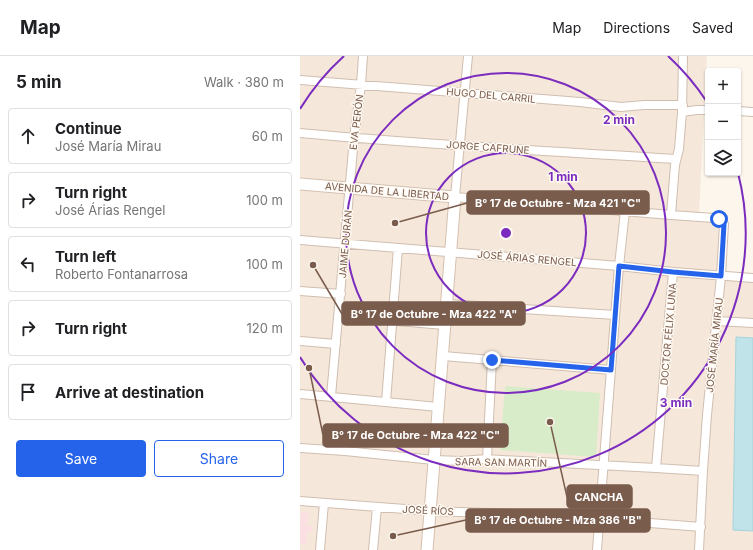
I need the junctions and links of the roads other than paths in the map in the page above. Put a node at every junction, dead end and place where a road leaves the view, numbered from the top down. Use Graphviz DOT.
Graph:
graph roads {
  1 [pos="363,56"];
  2 [pos="468,56"];
  3 [pos="683,56"];
  4 [pos="300,80"];
  5 [pos="361,85"];
  6 [pos="465,93"];
  7 [pos="682,108"];
  8 [pos="705,110"];
  9 [pos="741,111"];
  10 [pos="753,112"];
  11 [pos="300,133"];
  12 [pos="354,138"];
  13 [pos="459,146"];
  14 [pos="676,159"];
  15 [pos="300,184"];
  16 [pos="350,188"];
  17 [pos="455,197"];
  18 [pos="625,211"];
  19 [pos="671,215"];
  20 [pos="714,218"];
  21 [pos="300,240"];
  22 [pos="344,243"];
  23 [pos="398,248"];
  24 [pos="450,252"];
  25 [pos="619,266"];
  26 [pos="673,272"];
  27 [pos="721,276"];
  28 [pos="753,278"];
  29 [pos="300,291"];
  30 [pos="340,294"];
  31 [pos="447,304"];
  32 [pos="615,315"];
  33 [pos="338,318"];
  34 [pos="717,321"];
  35 [pos="393,323"];
  36 [pos="753,323"];
  37 [pos="445,327"];
  38 [pos="300,341"];
  39 [pos="336,344"];
  40 [pos="443,356"];
  41 [pos="492,360"];
  42 [pos="611,370"];
  43 [pos="300,394"];
  44 [pos="331,396"];
  45 [pos="386,402"];
  46 [pos="438,407"];
  47 [pos="300,448"];
  48 [pos="487,459"];
  49 [pos="434,460"];
  50 [pos="603,466"];
  51 [pos="656,468"];
  52 [pos="703,471"];
  53 [pos="300,501"];
  54 [pos="324,503"];
  55 [pos="377,507"];
  56 [pos="430,511"];
  57 [pos="599,518"];
  58 [pos="701,527"];
  59 [pos="320,550"];
  60 [pos="373,550"];
  61 [pos="427,550"];
  62 [pos="597,550"];
  63 [pos="699,550"];
  1 -- 5 [label="street, EVA PERÓN"];
  2 -- 6 [label="street"];
  3 -- 7 [label="street"];
  4 -- 5 [label="street, HUGO DEL CARRIL"];
  5 -- 6 [label="street, HUGO DEL CARRIL"];
  5 -- 12 [label="street, EVA PERÓN"];
  6 -- 7 [label="street, HUGO DEL CARRIL"];
  6 -- 13 [label="street"];
  7 -- 8 [label="street, HUGO DEL CARRIL"];
  7 -- 14 [label="street"];
  9 -- 10 [label="street"];
  11 -- 12 [label="street, JORGE CAFRUNE"];
  12 -- 13 [label="street, JORGE CAFRUNE"];
  12 -- 16 [label="street, EVA PERÓN"];
  13 -- 14 [label="street, JORGE CAFRUNE"];
  13 -- 17 [label="street"];
  14 -- 19 [label="street"];
  15 -- 16 [label="street, AVENIDA DE LA LIBERTAD"];
  16 -- 17 [label="street, AVENIDA DE LA LIBERTAD"];
  16 -- 22 [label="street, JAIME DURÁN"];
  17 -- 18 [label="street, AVENIDA DE LA LIBERTAD"];
  17 -- 24 [label="street"];
  18 -- 19 [label="street, AVENIDA DE LA LIBERTAD"];
  18 -- 25 [label="street"];
  19 -- 20 [label="street, AVENIDA DE LA LIBERTAD"];
  20 -- 27 [label="street, JOSÉ MARÍA MIRAU"];
  21 -- 22 [label="street, JOSÉ ÁRIAS RENGEL"];
  22 -- 23 [label="street, JOSÉ ÁRIAS RENGEL"];
  22 -- 30 [label="street, JAIME DURÁN"];
  23 -- 24 [label="street, JOSÉ ÁRIAS RENGEL"];
  23 -- 35 [label="street"];
  24 -- 25 [label="street, JOSÉ ÁRIAS RENGEL"];
  24 -- 31 [label="street"];
  25 -- 26 [label="street, JOSÉ ÁRIAS RENGEL"];
  25 -- 32 [label="street"];
  26 -- 27 [label="street, JOSÉ ÁRIAS RENGEL"];
  26 -- 51 [label="street, DOCTOR FÉLIX LUNA"];
  27 -- 28 [label="street, JOSÉ ÁRIAS RENGEL"];
  27 -- 34 [label="street, JOSÉ MARÍA MIRAU"];
  29 -- 30 [label="street"];
  30 -- 33 [label="street, JAIME DURÁN"];
  31 -- 32 [label="street"];
  31 -- 37 [label="street"];
  32 -- 42 [label="street"];
  33 -- 35 [label="lane"];
  33 -- 39 [label="street, JAIME DURÁN"];
  34 -- 36 [label="street"];
  34 -- 52 [label="street, JOSÉ MARÍA MIRAU"];
  35 -- 37 [label="lane"];
  35 -- 45 [label="street"];
  37 -- 40 [label="street"];
  38 -- 39 [label="street"];
  39 -- 44 [label="street, JAIME DURÁN"];
  40 -- 41 [label="street"];
  40 -- 46 [label="street"];
  41 -- 42 [label="street"];
  41 -- 48 [label="street"];
  42 -- 50 [label="street"];
  43 -- 44 [label="street"];
  44 -- 45 [label="street"];
  45 -- 46 [label="street"];
  46 -- 49 [label="street"];
  47 -- 49 [label="street, SARA SAN MARTÍN"];
  48 -- 49 [label="street, SARA SAN MARTÍN"];
  48 -- 50 [label="street, SARA SAN MARTÍN"];
  49 -- 56 [label="street"];
  50 -- 51 [label="street, SARA SAN MARTÍN"];
  50 -- 57 [label="street"];
  51 -- 52 [label="street, SARA SAN MARTÍN"];
  52 -- 58 [label="street, JOSÉ MARÍA MIRAU"];
  53 -- 54 [label="street, JOSÉ RÍOS"];
  54 -- 55 [label="street, JOSÉ RÍOS"];
  54 -- 59 [label="street"];
  55 -- 56 [label="street, JOSÉ RÍOS"];
  55 -- 60 [label="street"];
  56 -- 57 [label="street, JOSÉ RÍOS"];
  56 -- 61 [label="street"];
  57 -- 58 [label="street, JOSÉ RÍOS"];
  57 -- 62 [label="street"];
  58 -- 63 [label="street, JOSÉ MARÍA MIRAU"];
}
